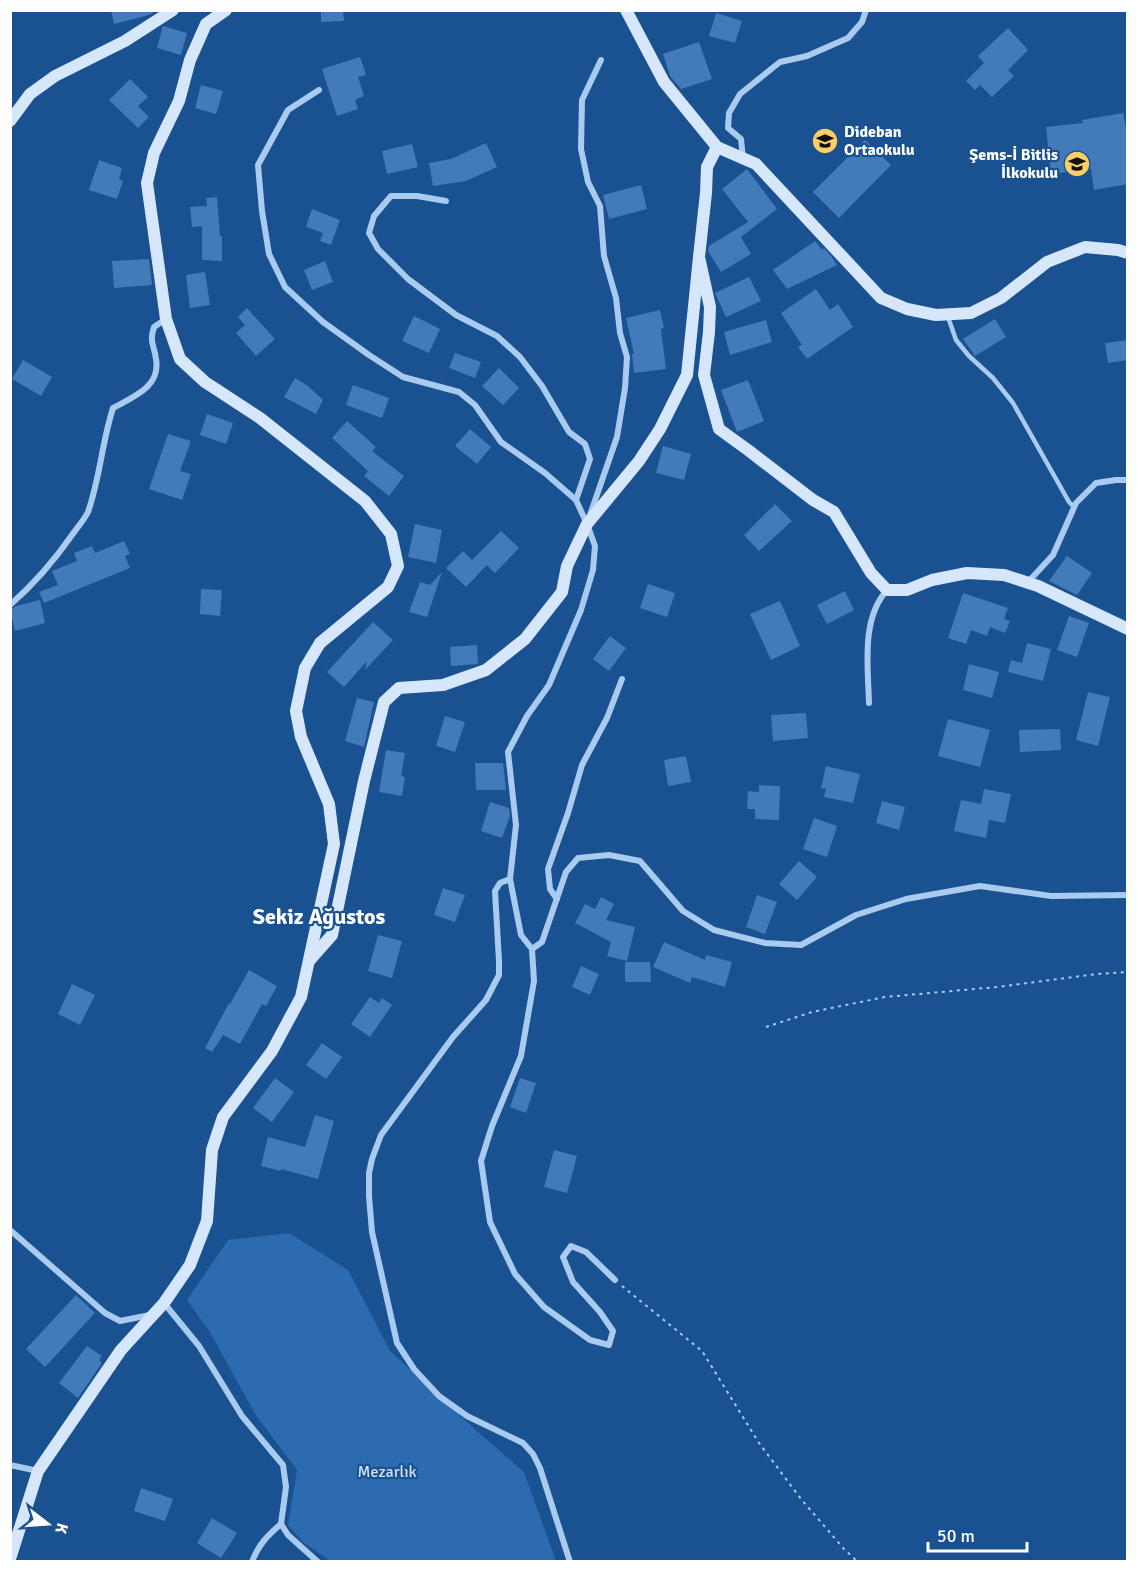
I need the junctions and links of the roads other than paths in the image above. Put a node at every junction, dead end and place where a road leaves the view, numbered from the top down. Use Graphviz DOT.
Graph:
graph roads {
  1 [pos="173,10"];
  2 [pos="226,10"];
  3 [pos="626,10"];
  4 [pos="866,10"];
  5 [pos="601,60"];
  6 [pos="319,90"];
  7 [pos="10,120"];
  8 [pos="717,147"];
  9 [pos="743,158"];
  10 [pos="446,201"];
  11 [pos="1128,253"];
  12 [pos="699,257"];
  13 [pos="947,314"];
  14 [pos="166,319"];
  15 [pos="1128,480"];
  16 [pos="576,500"];
  17 [pos="1074,507"];
  18 [pos="587,524"];
  19 [pos="1027,582"];
  20 [pos="887,590"];
  21 [pos="10,605"];
  22 [pos="1128,629"];
  23 [pos="622,679"];
  24 [pos="869,703"];
  25 [pos="510,879"];
  26 [pos="1128,895"];
  27 [pos="556,899"];
  28 [pos="532,949"];
  29 [pos="308,961"];
  30 [pos="10,1230"];
  31 [pos="615,1280"];
  32 [pos="164,1304"];
  33 [pos="154,1314"];
  34 [pos="10,1465"];
  35 [pos="38,1471"];
  36 [pos="281,1524"];
  37 [pos="10,1559"];
  38 [pos="252,1562"];
  39 [pos="318,1562"];
  40 [pos="570,1562"];
  1 -- 7 [label="street"];
  2 -- 14 [label="street"];
  3 -- 8 [label="street"];
  4 -- 9 [label="street"];
  5 -- 18 [label="street"];
  6 -- 16 [label="street"];
  8 -- 9 [label="street"];
  8 -- 12 [label="street"];
  9 -- 13 [label="street"];
  10 -- 16 [label="street"];
  11 -- 13 [label="street"];
  12 -- 18 [label="street"];
  12 -- 20 [label="street"];
  13 -- 17 [label="lane"];
  14 -- 21 [label="street"];
  14 -- 29 [label="street"];
  15 -- 17 [label="street"];
  16 -- 18 [label="street"];
  17 -- 19 [label="street"];
  18 -- 25 [label="street"];
  18 -- 29 [label="street"];
  19 -- 20 [label="street"];
  19 -- 22 [label="street"];
  20 -- 24 [label="street"];
  23 -- 27 [label="street"];
  25 -- 28 [label="street"];
  25 -- 40 [label="street"];
  26 -- 27 [label="street"];
  27 -- 28 [label="street"];
  28 -- 31 [label="street"];
  29 -- 32 [label="street"];
  30 -- 33 [label="street"];
  32 -- 33 [label="street"];
  32 -- 36 [label="street"];
  33 -- 35 [label="street"];
  34 -- 35 [label="street"];
  35 -- 37 [label="street"];
  36 -- 38 [label="street"];
  36 -- 39 [label="street"];
}
